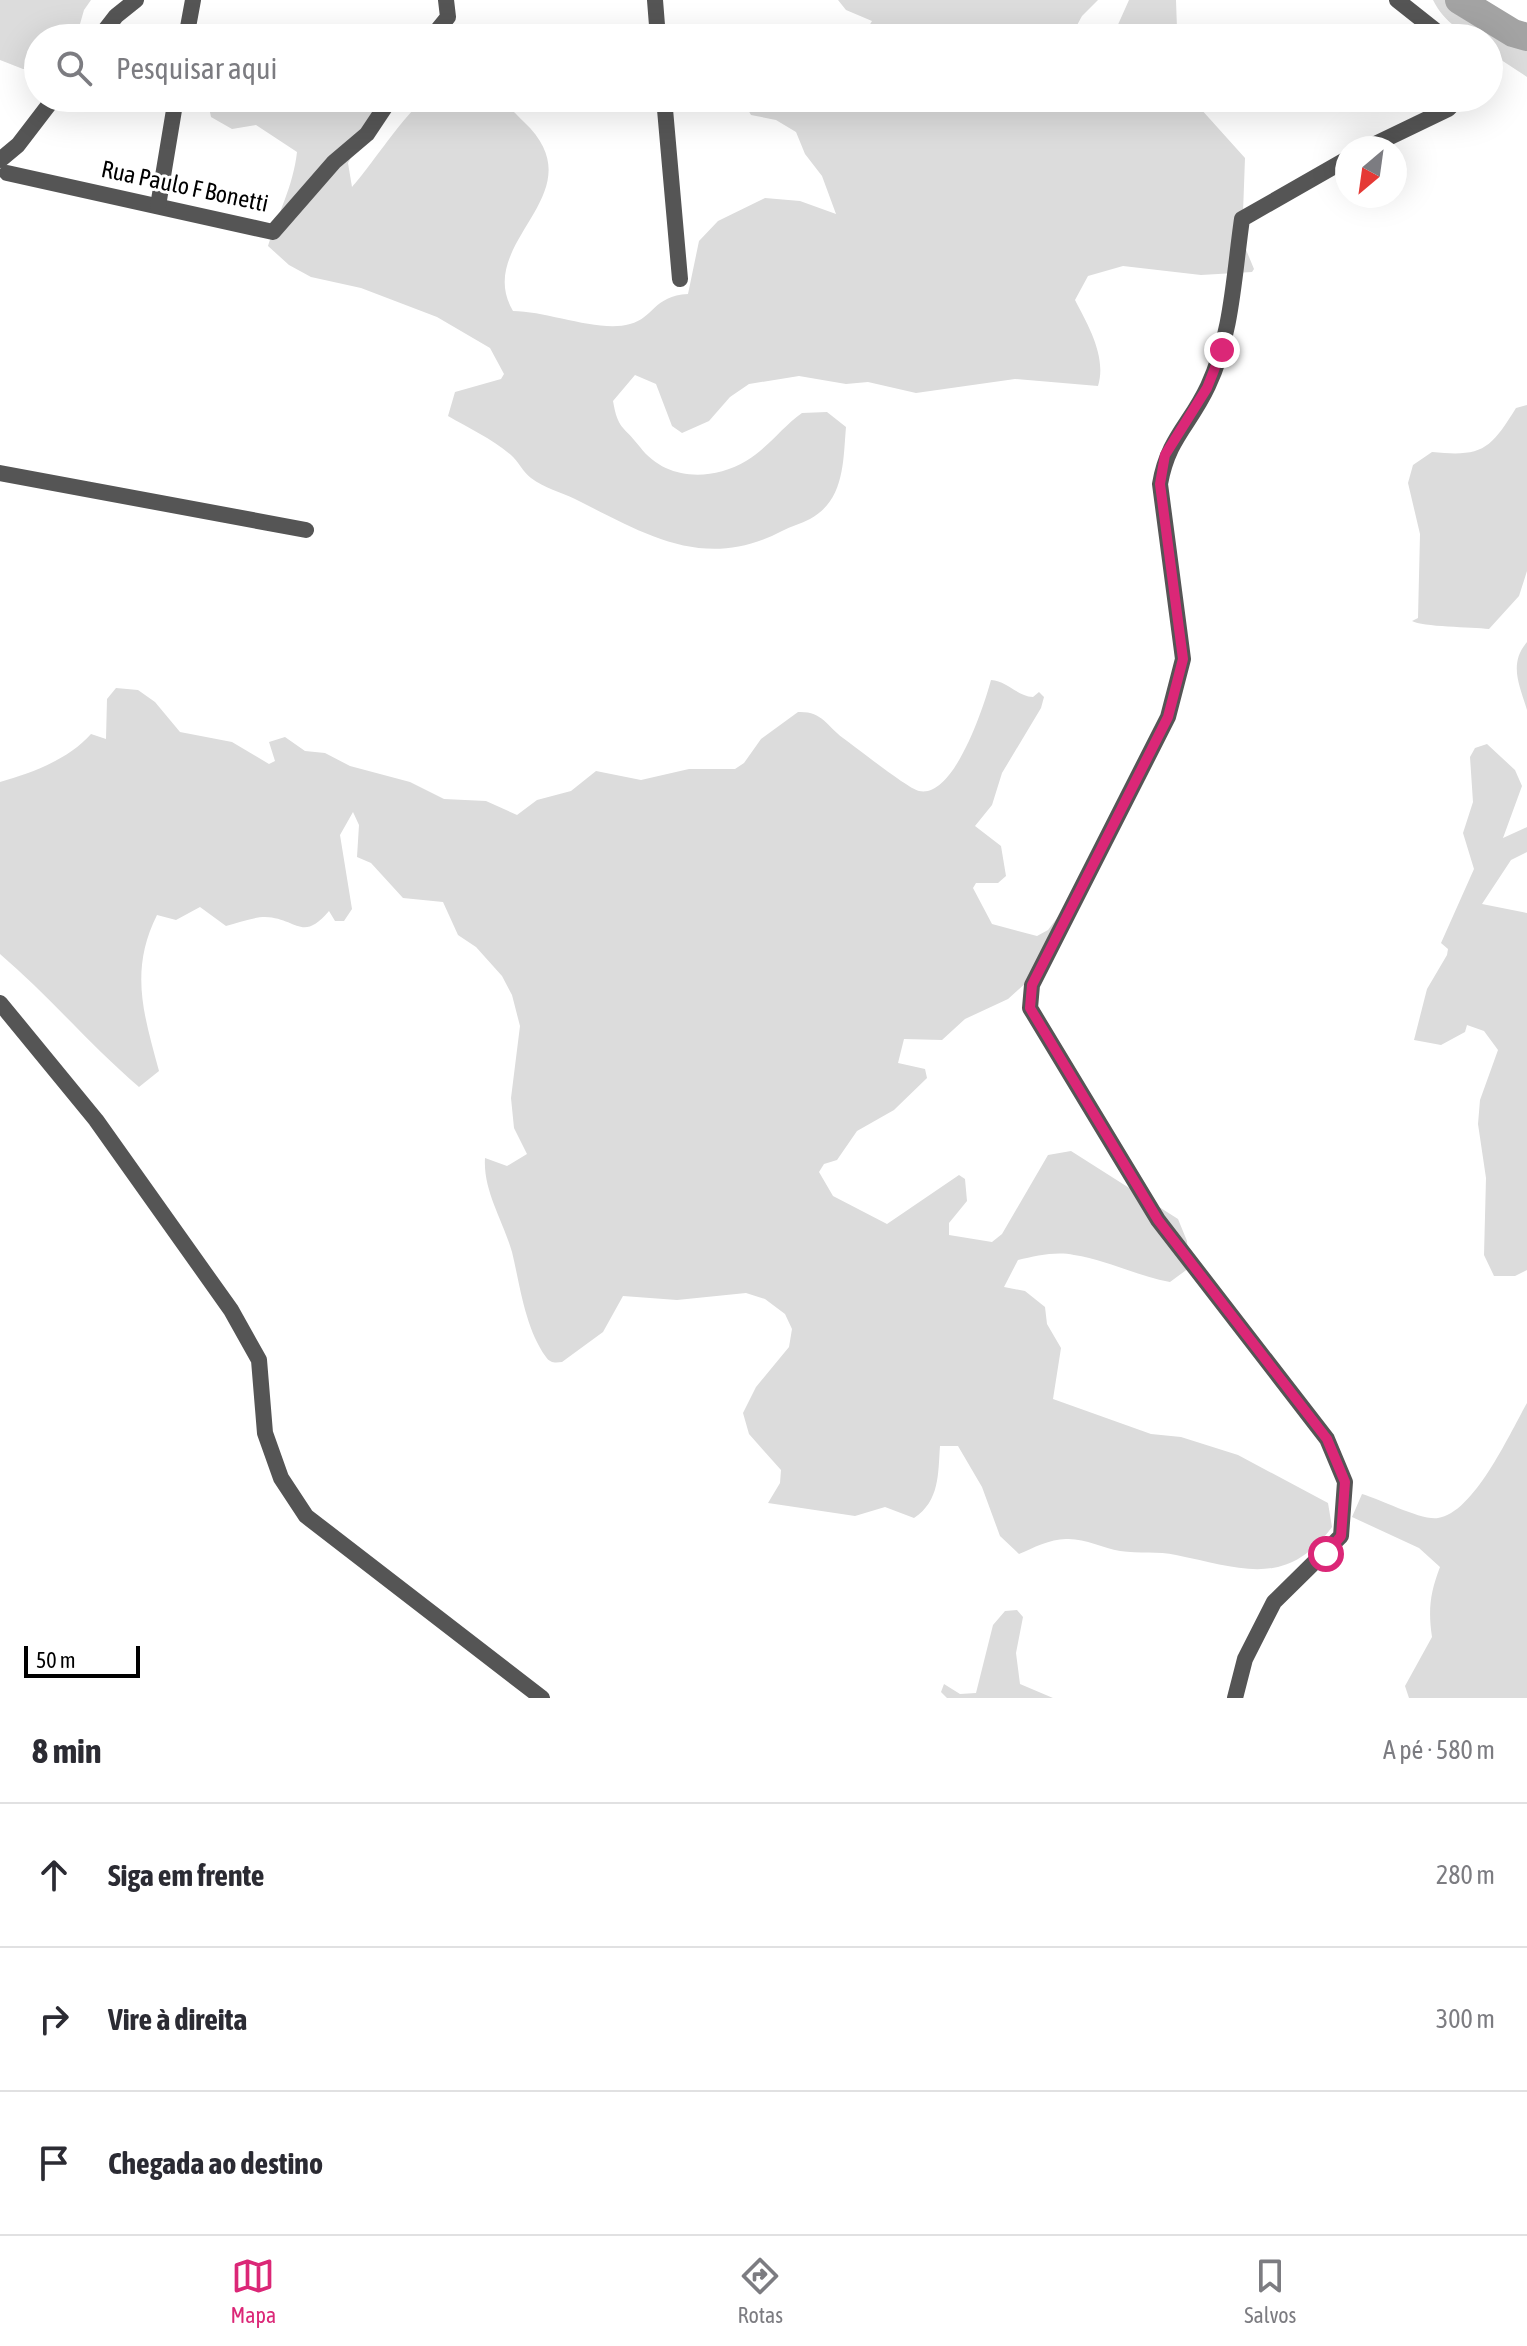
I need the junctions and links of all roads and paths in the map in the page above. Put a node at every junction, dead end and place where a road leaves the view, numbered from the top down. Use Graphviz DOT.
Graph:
graph roads {
  1 [pos="136,0"];
  2 [pos="193,0"];
  3 [pos="446,0"];
  4 [pos="655,0"];
  5 [pos="1397,0"];
  6 [pos="110,24"];
  7 [pos="189,24"];
  8 [pos="442,24"];
  9 [pos="657,24"];
  10 [pos="1427,24"];
  11 [pos="43,112"];
  12 [pos="174,112"];
  13 [pos="382,112"];
  14 [pos="665,112"];
  15 [pos="1442,112"];
  16 [pos="1392,136"];
  17 [pos="1335,166"];
  18 [pos="2,172"];
  19 [pos="158,206"];
  20 [pos="680,279"];
  21 [pos="0,473"];
  22 [pos="306,530"];
  23 [pos="0,1003"];
  24 [pos="542,1698"];
  25 [pos="1235,1698"];
  1 -- 6 [label="street"];
  2 -- 7 [label="street"];
  3 -- 8 [label="street"];
  4 -- 9 [label="street"];
  5 -- 10 [label="street"];
  11 -- 18 [label="street"];
  12 -- 19 [label="street"];
  13 -- 19 [label="street, Rua Paulo F Bonetti"];
  14 -- 20 [label="street"];
  15 -- 16 [label="street"];
  17 -- 25 [label="street"];
  18 -- 19 [label="street, Rua Paulo F Bonetti"];
  21 -- 22 [label="street"];
  23 -- 24 [label="street"];
}
